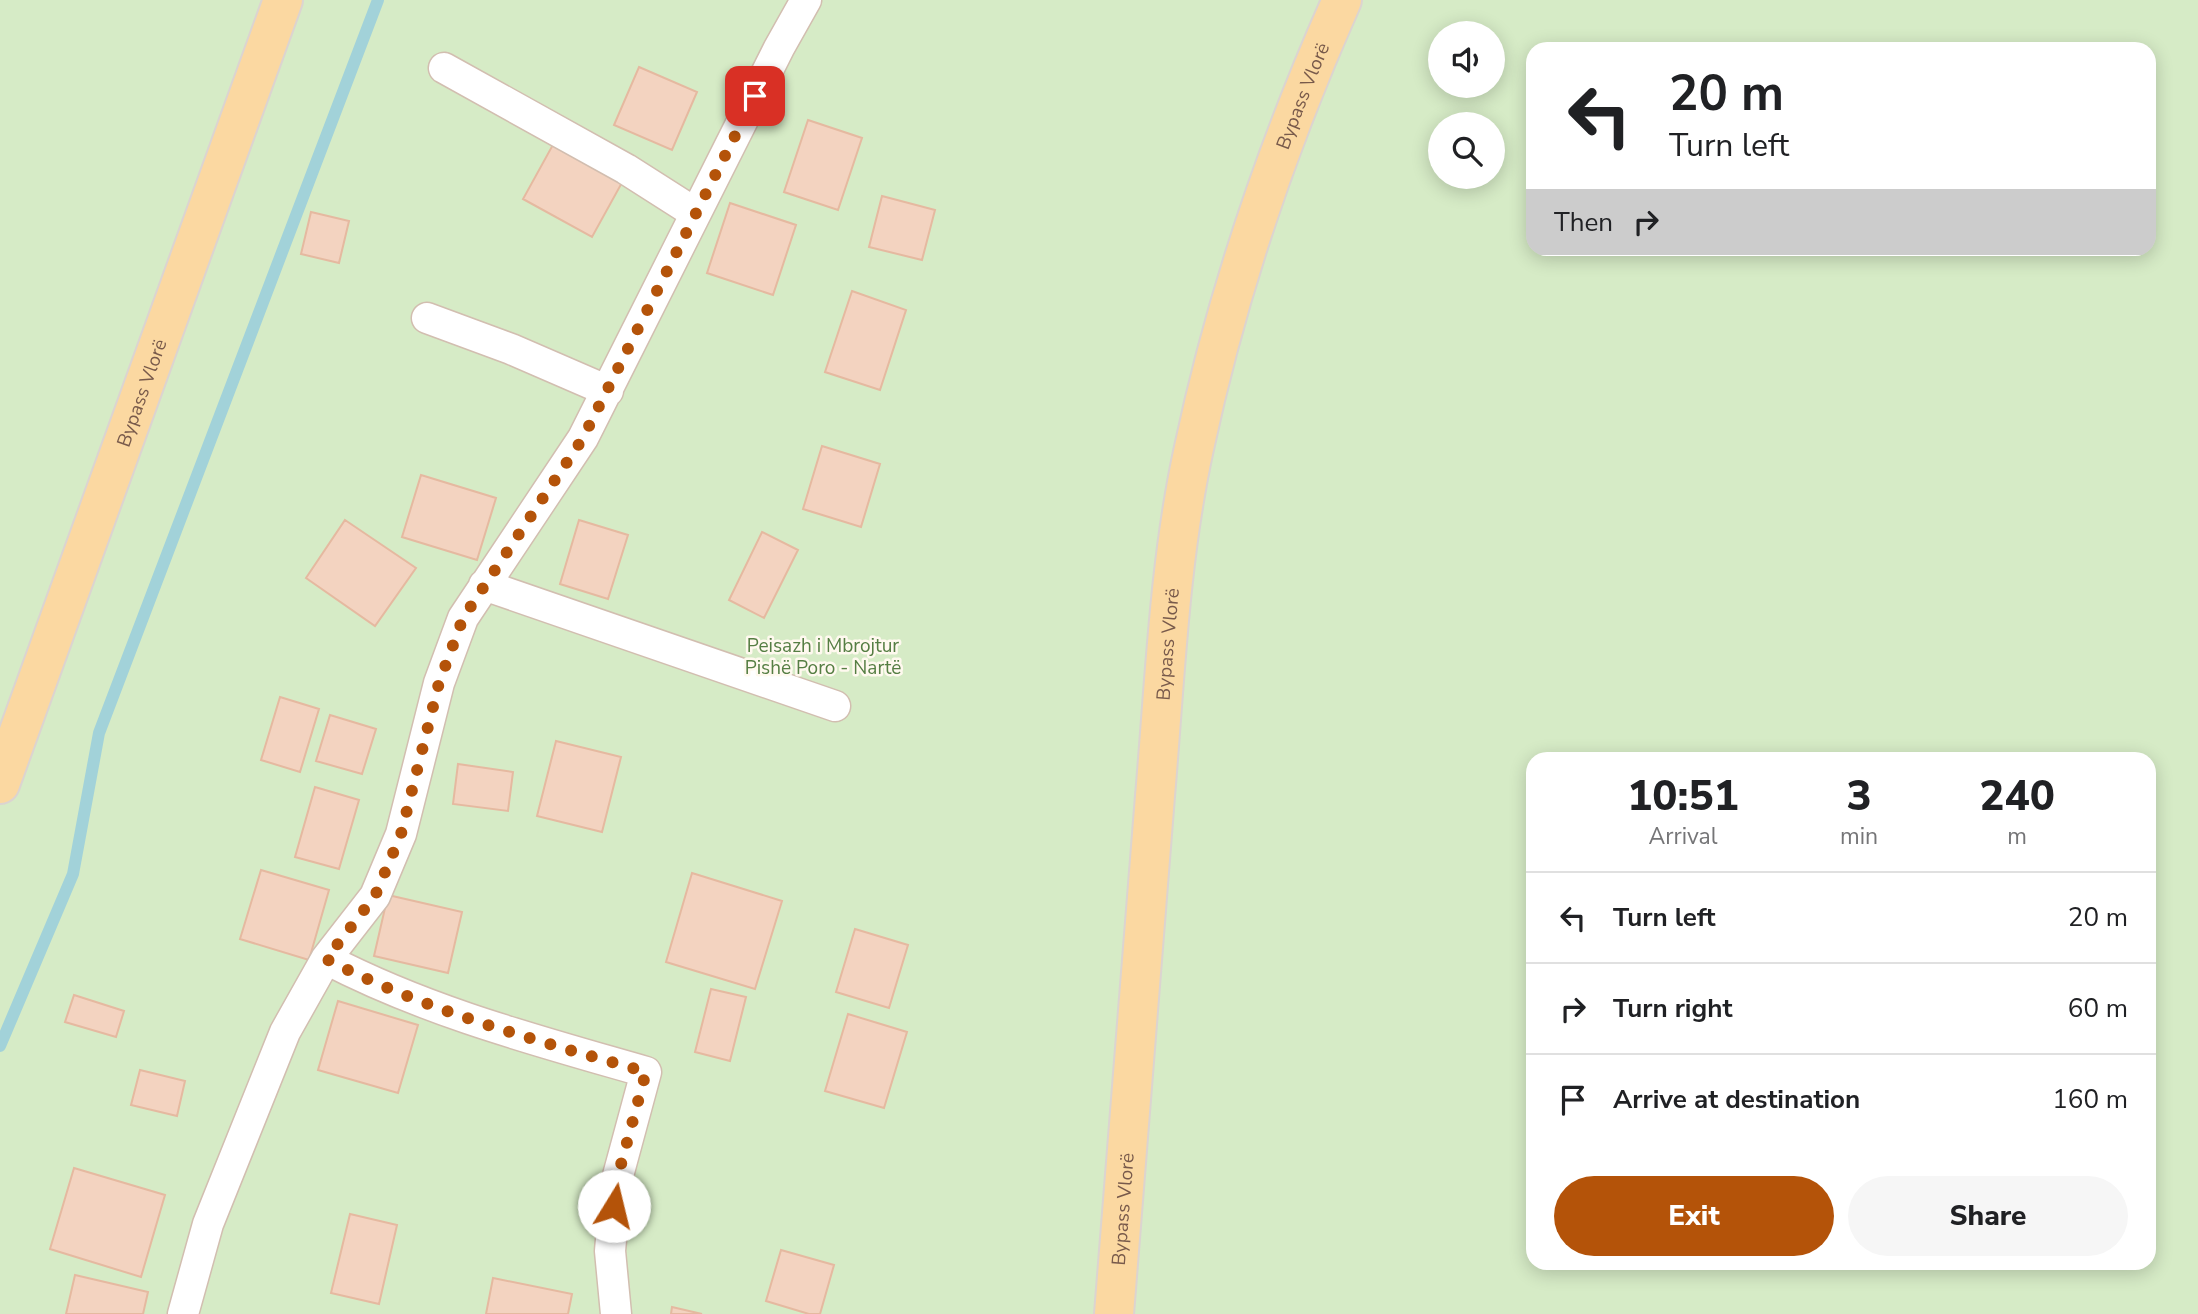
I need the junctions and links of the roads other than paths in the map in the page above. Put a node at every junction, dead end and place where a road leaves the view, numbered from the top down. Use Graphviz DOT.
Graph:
graph roads {
  1 [pos="283,0"];
  2 [pos="806,0"];
  3 [pos="1342,0"];
  4 [pos="444,68"];
  5 [pos="695,214"];
  6 [pos="427,318"];
  7 [pos="608,391"];
  8 [pos="484,585"];
  9 [pos="835,706"];
  10 [pos="0,784"];
  11 [pos="326,959"];
  12 [pos="183,1314"];
  13 [pos="617,1314"];
  14 [pos="1114,1314"];
  1 -- 10 [label="main road, Bypass Vlorë"];
  2 -- 5 [label="street"];
  3 -- 14 [label="main road, Bypass Vlorë"];
  4 -- 5 [label="street"];
  5 -- 7 [label="street"];
  6 -- 7 [label="street"];
  7 -- 8 [label="street"];
  8 -- 9 [label="street"];
  8 -- 11 [label="street"];
  11 -- 12 [label="street"];
  11 -- 13 [label="street"];
}
